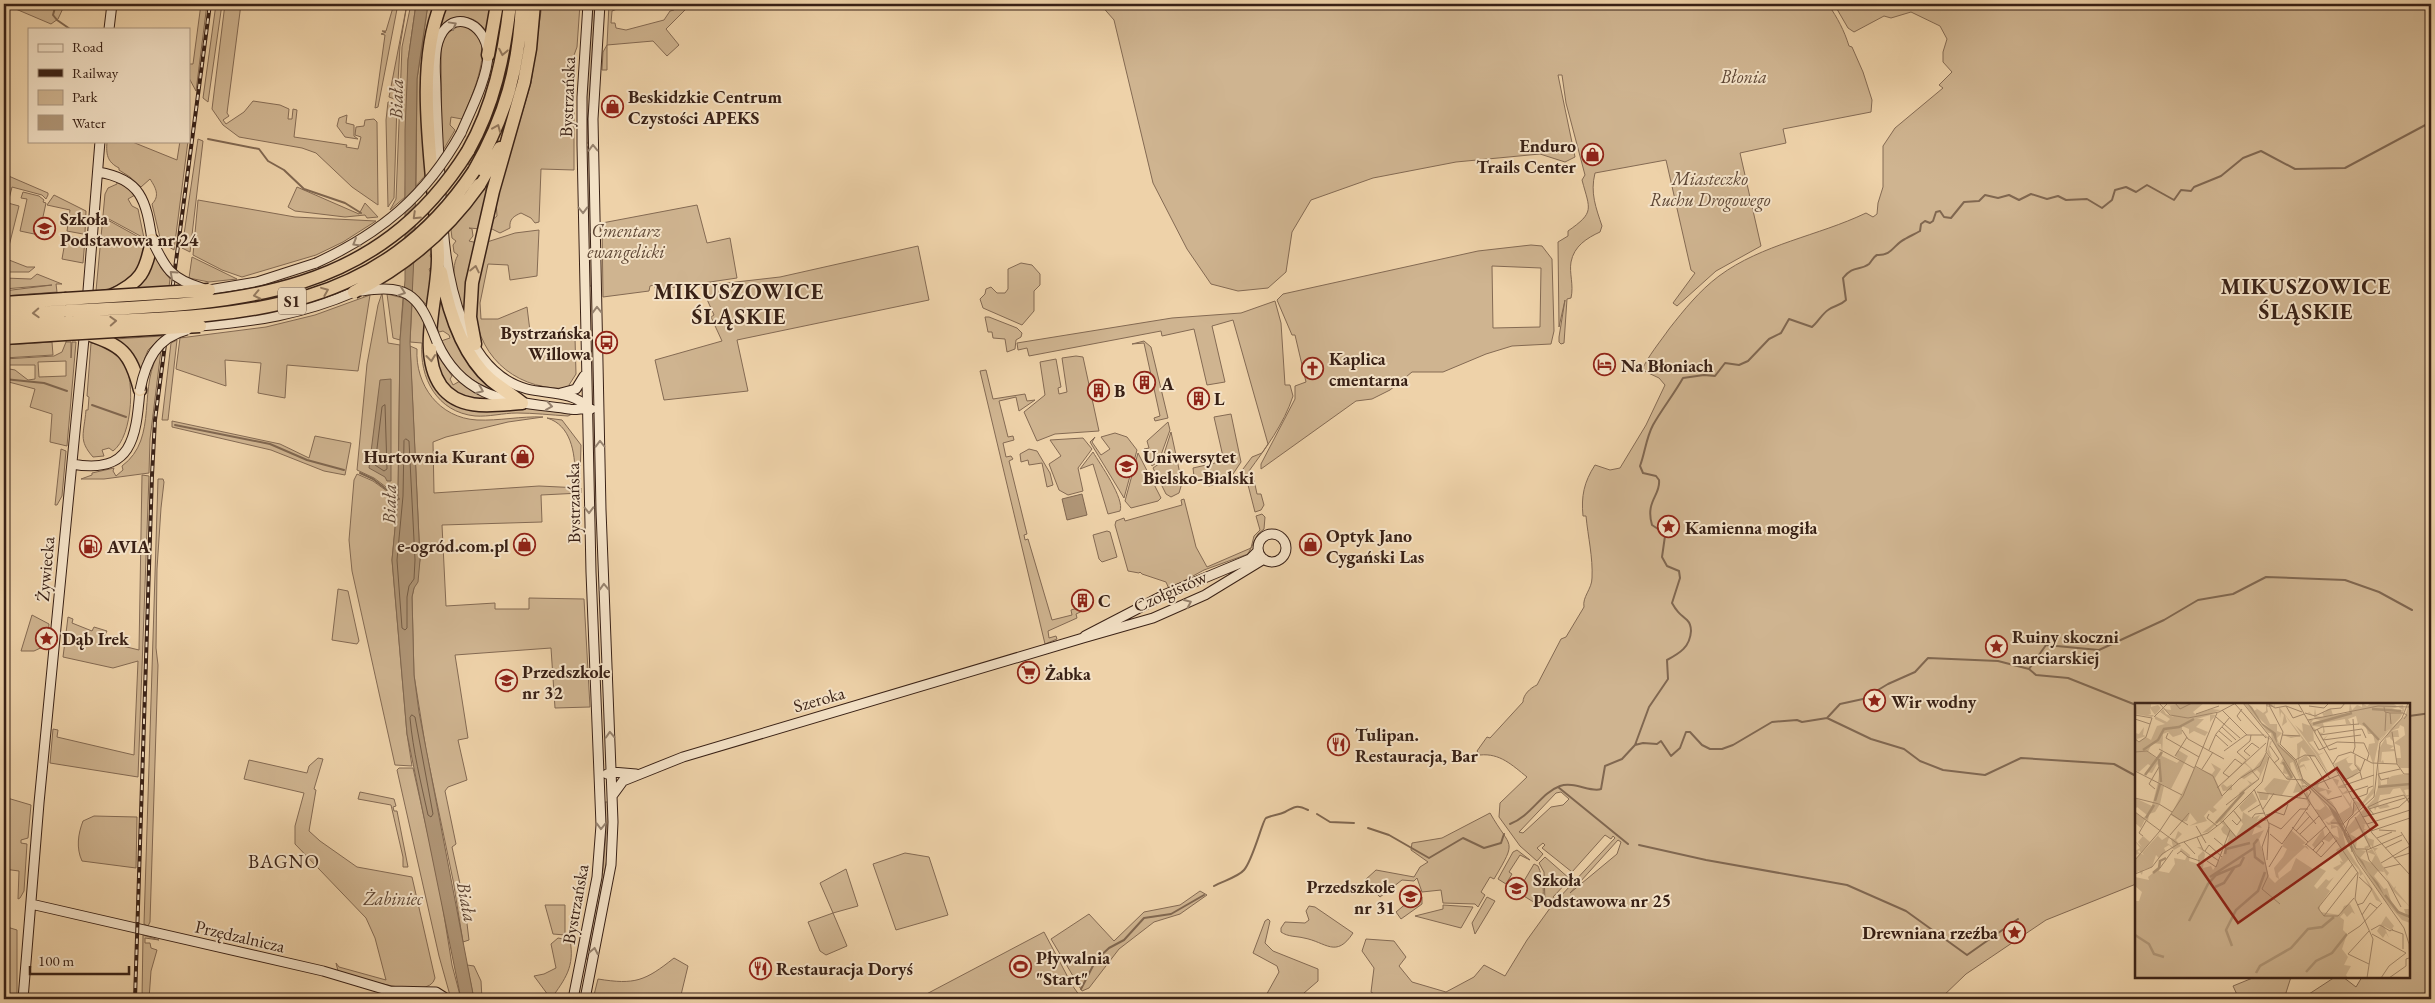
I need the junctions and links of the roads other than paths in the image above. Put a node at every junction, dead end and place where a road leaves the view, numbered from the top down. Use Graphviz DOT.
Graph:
graph roads {
  1 [pos="112,4"];
  2 [pos="442,4"];
  3 [pos="497,4"];
  4 [pos="510,4"];
  5 [pos="522,4"];
  6 [pos="534,4"];
  7 [pos="588,4"];
  8 [pos="600,4"];
  9 [pos="109,28"];
  10 [pos="488,55"];
  11 [pos="515,112"];
  12 [pos="100,142"];
  13 [pos="98,172"];
  14 [pos="152,240"];
  15 [pos="438,257"];
  16 [pos="209,290"];
  17 [pos="354,292"];
  18 [pos="107,298"];
  19 [pos="4,304"];
  20 [pos="4,315"];
  21 [pos="65,317"];
  22 [pos="4,326"];
  23 [pos="200,326"];
  24 [pos="85,333"];
  25 [pos="4,338"];
  26 [pos="475,344"];
  27 [pos="586,373"];
  28 [pos="140,390"];
  29 [pos="552,393"];
  30 [pos="522,403"];
  31 [pos="588,408"];
  32 [pos="599,411"];
  33 [pos="72,464"];
  34 [pos="1258,550"];
  35 [pos="1264,559"];
  36 [pos="594,634"];
  37 [pos="606,636"];
  38 [pos="1083,638"];
  39 [pos="1009,660"];
  40 [pos="639,774"];
  41 [pos="600,777"];
  42 [pos="612,777"];
  43 [pos="624,782"];
  44 [pos="612,797"];
  45 [pos="31,904"];
  46 [pos="445,997"];
  47 [pos="23,999"];
  48 [pos="573,999"];
  49 [pos="585,999"];
  1 -- 9 [label="main road"];
  2 -- 15 [label="highway"];
  3 -- 10 [label="highway"];
  4 -- 21 [label="highway, S1, one-way, bridge"];
  21 -- 5 [label="highway, S1, one-way, bridge"];
  6 -- 11 [label="highway"];
  7 -- 27 [label="main road, Bystrzańska, one-way"];
  32 -- 8 [label="main road, Bystrzańska, one-way"];
  10 -- 16 [label="main road, one-way, bridge"];
  26 -- 10 [label="main road, one-way"];
  11 -- 17 [label="highway, bridge"];
  26 -- 11 [label="highway, one-way"];
  12 -- 13 [label="main road, Żywiecka"];
  13 -- 14 [label="main road"];
  13 -- 33 [label="main road, Żywiecka"];
  16 -- 14 [label="main road, one-way, bridge"];
  14 -- 18 [label="highway, bridge"];
  15 -- 30 [label="highway"];
  15 -- 30 [label="highway, one-way"];
  16 -- 18 [label="highway, bridge"];
  17 -- 23 [label="main road"];
  17 -- 30 [label="main road, one-way, bridge"];
  18 -- 21 [label="highway, bridge"];
  19 -- 21 [label="highway"];
  21 -- 20 [label="highway, S1, one-way"];
  21 -- 22 [label="highway, S1"];
  21 -- 24 [label="highway, bridge"];
  21 -- 25 [label="highway"];
  23 -- 24 [label="highway, bridge"];
  23 -- 28 [label="main road, bridge"];
  24 -- 28 [label="highway, bridge"];
  26 -- 29 [label="main road"];
  27 -- 29 [label="main road"];
  27 -- 31 [label="main road, Bystrzańska"];
  28 -- 33 [label="main road"];
  29 -- 31 [label="main road"];
  30 -- 31 [label="main road, one-way"];
  31 -- 32 [label="main road"];
  31 -- 36 [label="main road, Bystrzańska, one-way"];
  37 -- 32 [label="main road, Bystrzańska, one-way"];
  33 -- 45 [label="main road, Żywiecka"];
  34 -- 35 [label="main road"];
  34 -- 35 [label="main road"];
  34 -- 38 [label="main road, Czołgistów"];
  38 -- 35 [label="main road, Czołgistów, one-way"];
  36 -- 37 [label="main road"];
  36 -- 41 [label="main road, Bystrzańska"];
  42 -- 37 [label="main road, Bystrzańska, one-way"];
  38 -- 39 [label="main road, Czołgistów"];
  39 -- 40 [label="main road, Szeroka"];
  40 -- 42 [label="main road, Szeroka"];
  40 -- 43 [label="main road, Szeroka"];
  41 -- 42 [label="main road"];
  41 -- 48 [label="main road, Bystrzańska, one-way"];
  42 -- 43 [label="main road, Szeroka"];
  42 -- 44 [label="main road, Bystrzańska"];
  43 -- 44 [label="main road, Szeroka"];
  49 -- 44 [label="main road, Bystrzańska, one-way"];
  45 -- 46 [label="main road, Przędzalnicza"];
  45 -- 47 [label="main road, Żywiecka"];
}
